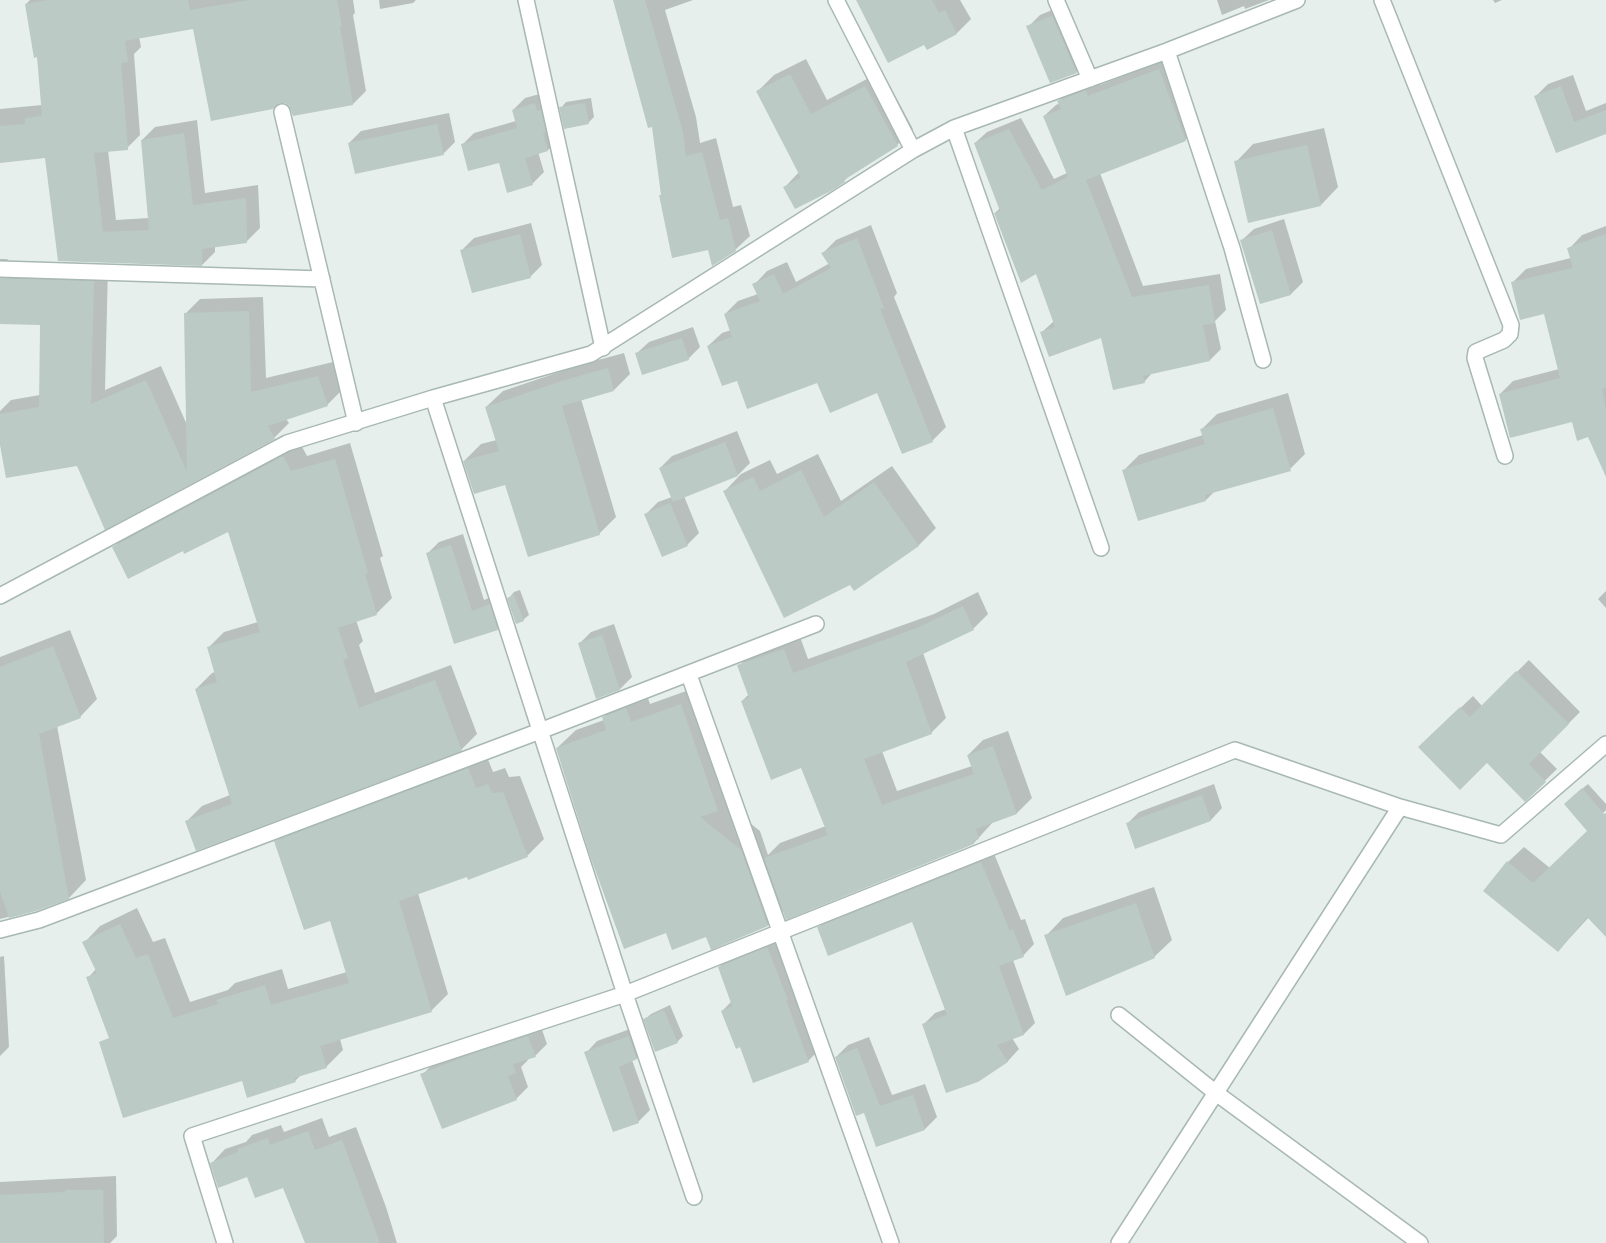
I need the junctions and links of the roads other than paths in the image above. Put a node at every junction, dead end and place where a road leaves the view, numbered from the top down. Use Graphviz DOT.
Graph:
graph roads {
  1 [pos="526,0"];
  2 [pos="836,0"];
  3 [pos="1056,0"];
  4 [pos="1297,0"];
  5 [pos="1382,0"];
  6 [pos="1167,51"];
  7 [pos="1090,78"];
  8 [pos="282,112"];
  9 [pos="954,128"];
  10 [pos="913,150"];
  11 [pos="0,269"];
  12 [pos="322,279"];
  13 [pos="603,348"];
  14 [pos="1263,360"];
  15 [pos="433,398"];
  16 [pos="356,423"];
  17 [pos="1505,456"];
  18 [pos="1100,548"];
  19 [pos="0,596"];
  20 [pos="816,624"];
  21 [pos="689,675"];
  22 [pos="540,732"];
  23 [pos="1606,744"];
  24 [pos="1400,807"];
  25 [pos="0,930"];
  26 [pos="781,932"];
  27 [pos="625,994"];
  28 [pos="1119,1015"];
  29 [pos="1216,1093"];
  30 [pos="694,1197"];
  31 [pos="225,1243"];
  32 [pos="891,1243"];
  33 [pos="1119,1243"];
  34 [pos="1420,1243"];
  1 -- 13 [label="street"];
  2 -- 10 [label="street"];
  3 -- 7 [label="street"];
  4 -- 6 [label="street"];
  5 -- 17 [label="street"];
  6 -- 7 [label="street"];
  6 -- 14 [label="street"];
  7 -- 9 [label="street"];
  8 -- 12 [label="street"];
  9 -- 10 [label="street"];
  9 -- 18 [label="street"];
  10 -- 13 [label="street"];
  11 -- 12 [label="street"];
  12 -- 16 [label="street"];
  13 -- 15 [label="street"];
  15 -- 16 [label="street"];
  15 -- 22 [label="street"];
  16 -- 19 [label="street"];
  20 -- 21 [label="street"];
  21 -- 22 [label="street"];
  21 -- 26 [label="street"];
  22 -- 25 [label="street"];
  22 -- 27 [label="street"];
  23 -- 24 [label="street"];
  24 -- 26 [label="street"];
  24 -- 29 [label="street"];
  26 -- 27 [label="street"];
  26 -- 32 [label="street"];
  27 -- 30 [label="street"];
  27 -- 31 [label="street"];
  28 -- 29 [label="street"];
  29 -- 33 [label="street"];
  29 -- 34 [label="street"];
}
